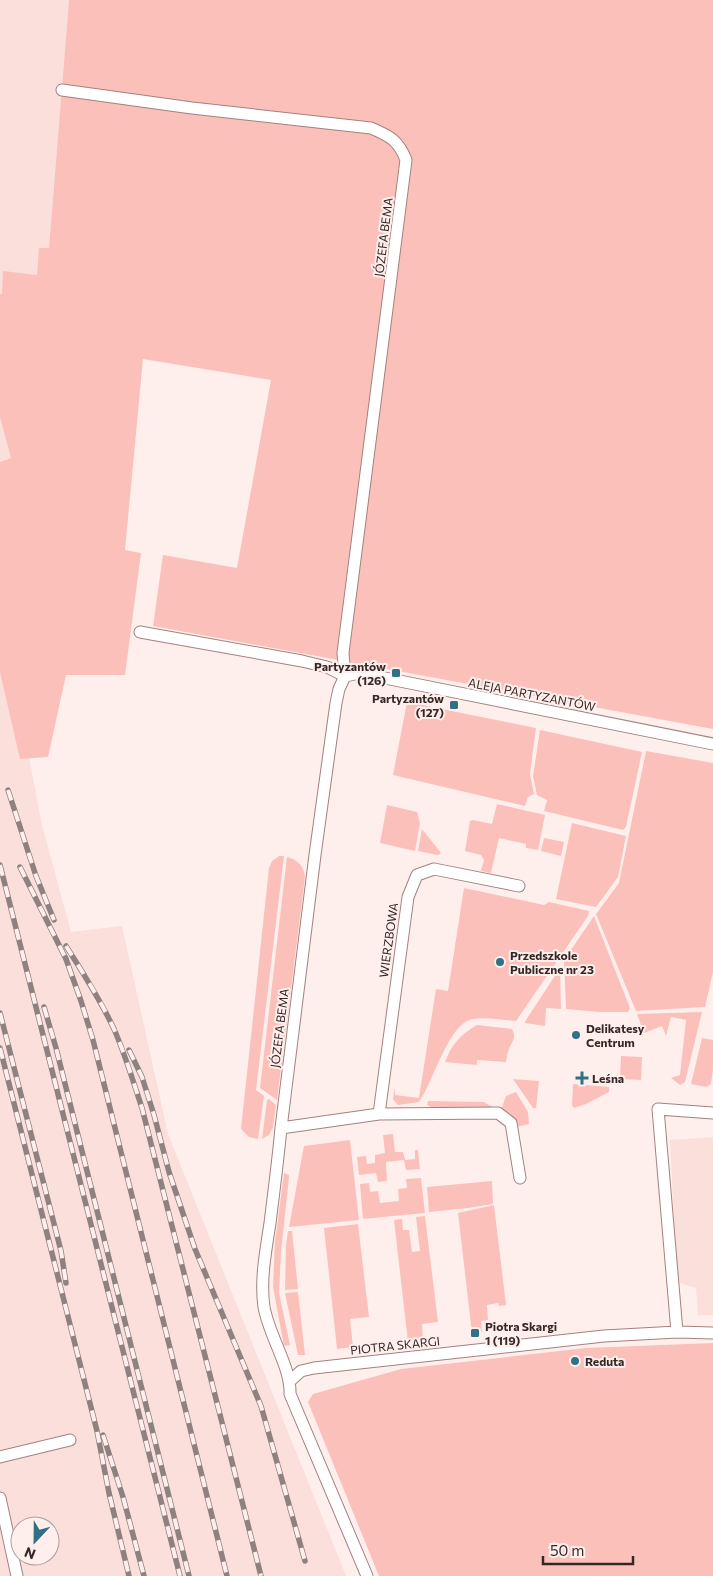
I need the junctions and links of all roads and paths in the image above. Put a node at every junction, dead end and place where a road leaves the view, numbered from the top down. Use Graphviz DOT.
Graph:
graph roads {
  1 [pos="62,90"];
  2 [pos="140,632"];
  3 [pos="345,676"];
  4 [pos="713,744"];
  5 [pos="520,886"];
  6 [pos="713,1113"];
  7 [pos="379,1114"];
  8 [pos="280,1128"];
  9 [pos="520,1178"];
  10 [pos="677,1332"];
  11 [pos="713,1333"];
  12 [pos="290,1381"];
  13 [pos="70,1440"];
  14 [pos="0,1457"];
  15 [pos="0,1498"];
  16 [pos="367,1575"];
  17 [pos="17,1576"];
  1 -- 3 [label="street, JÓZEFA BEMA"];
  2 -- 3 [label="street"];
  3 -- 4 [label="street, ALEJA PARTYZANTÓW"];
  3 -- 8 [label="street, JÓZEFA BEMA"];
  5 -- 7 [label="street, WIERZBOWA"];
  6 -- 10 [label="street"];
  7 -- 8 [label="street"];
  7 -- 9 [label="street"];
  8 -- 12 [label="street, JÓZEFA BEMA"];
  10 -- 11 [label="street, PIOTRA SKARGI"];
  10 -- 12 [label="street, PIOTRA SKARGI"];
  12 -- 16 [label="street"];
  13 -- 14 [label="street"];
  15 -- 17 [label="street"];
}
